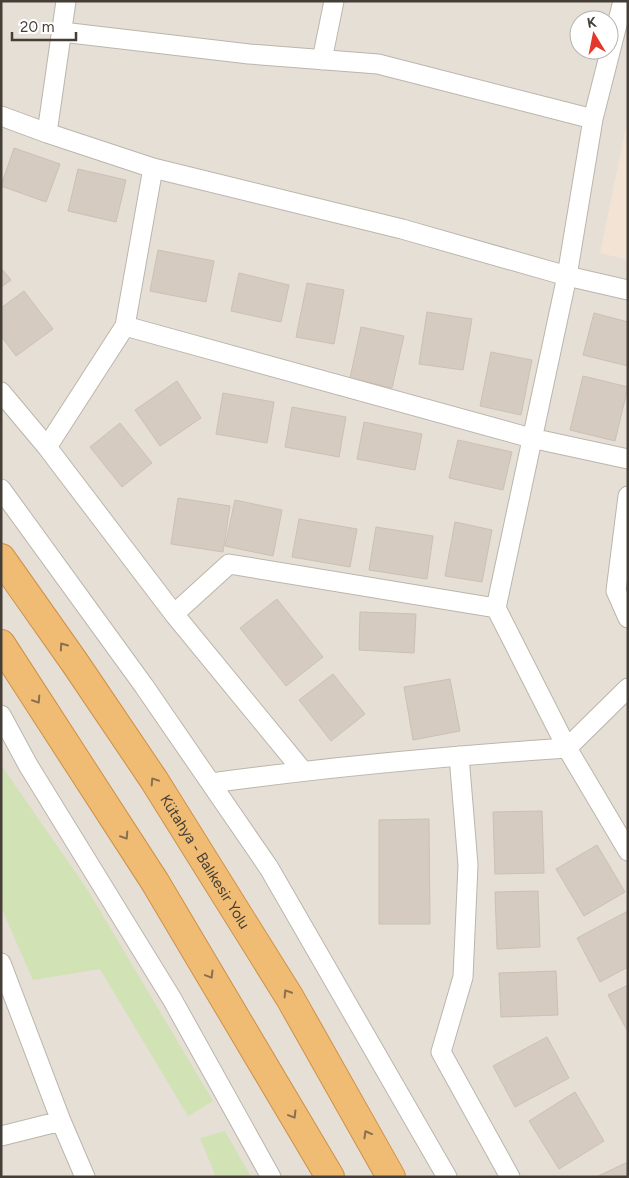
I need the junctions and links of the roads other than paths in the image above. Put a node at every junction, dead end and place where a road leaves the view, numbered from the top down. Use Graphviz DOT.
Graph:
graph roads {
  1 [pos="66,1"];
  2 [pos="334,1"];
  3 [pos="623,1"];
  4 [pos="62,32"];
  5 [pos="322,60"];
  6 [pos="1,116"];
  7 [pos="593,119"];
  8 [pos="47,133"];
  9 [pos="152,168"];
  10 [pos="567,276"];
  11 [pos="628,290"];
  12 [pos="125,326"];
  13 [pos="1,392"];
  14 [pos="531,438"];
  15 [pos="46,448"];
  16 [pos="628,459"];
  17 [pos="1,489"];
  18 [pos="628,496"];
  19 [pos="1,558"];
  20 [pos="496,608"];
  21 [pos="174,614"];
  22 [pos="628,618"];
  23 [pos="1,644"];
  24 [pos="628,688"];
  25 [pos="1,715"];
  26 [pos="567,748"];
  27 [pos="458,756"];
  28 [pos="302,770"];
  29 [pos="211,783"];
  30 [pos="628,851"];
  31 [pos="2,965"];
  32 [pos="60,1121"];
  33 [pos="1,1136"];
  34 [pos="269,1175"];
  35 [pos="85,1177"];
  36 [pos="330,1177"];
  37 [pos="391,1177"];
  38 [pos="448,1177"];
  39 [pos="510,1177"];
  1 -- 4 [label="street"];
  2 -- 5 [label="street"];
  3 -- 7 [label="street"];
  4 -- 5 [label="street"];
  4 -- 8 [label="street"];
  5 -- 7 [label="street"];
  6 -- 8 [label="street"];
  7 -- 10 [label="street"];
  8 -- 9 [label="street"];
  9 -- 10 [label="street"];
  9 -- 12 [label="street"];
  10 -- 11 [label="street"];
  10 -- 14 [label="street"];
  12 -- 14 [label="street"];
  12 -- 15 [label="street"];
  13 -- 15 [label="street"];
  14 -- 16 [label="street"];
  14 -- 20 [label="street"];
  15 -- 21 [label="street"];
  17 -- 29 [label="street"];
  18 -- 22 [label="street"];
  37 -- 19 [label="highway, Kütahya - Balıkesir Yolu, one-way"];
  20 -- 21 [label="street"];
  20 -- 26 [label="street"];
  21 -- 28 [label="street"];
  23 -- 36 [label="highway, one-way"];
  24 -- 26 [label="street"];
  25 -- 34 [label="street"];
  26 -- 27 [label="street"];
  26 -- 30 [label="street"];
  27 -- 28 [label="street"];
  27 -- 39 [label="street"];
  28 -- 29 [label="street"];
  29 -- 38 [label="street"];
  31 -- 32 [label="street"];
  32 -- 33 [label="street"];
  32 -- 35 [label="street"];
}
